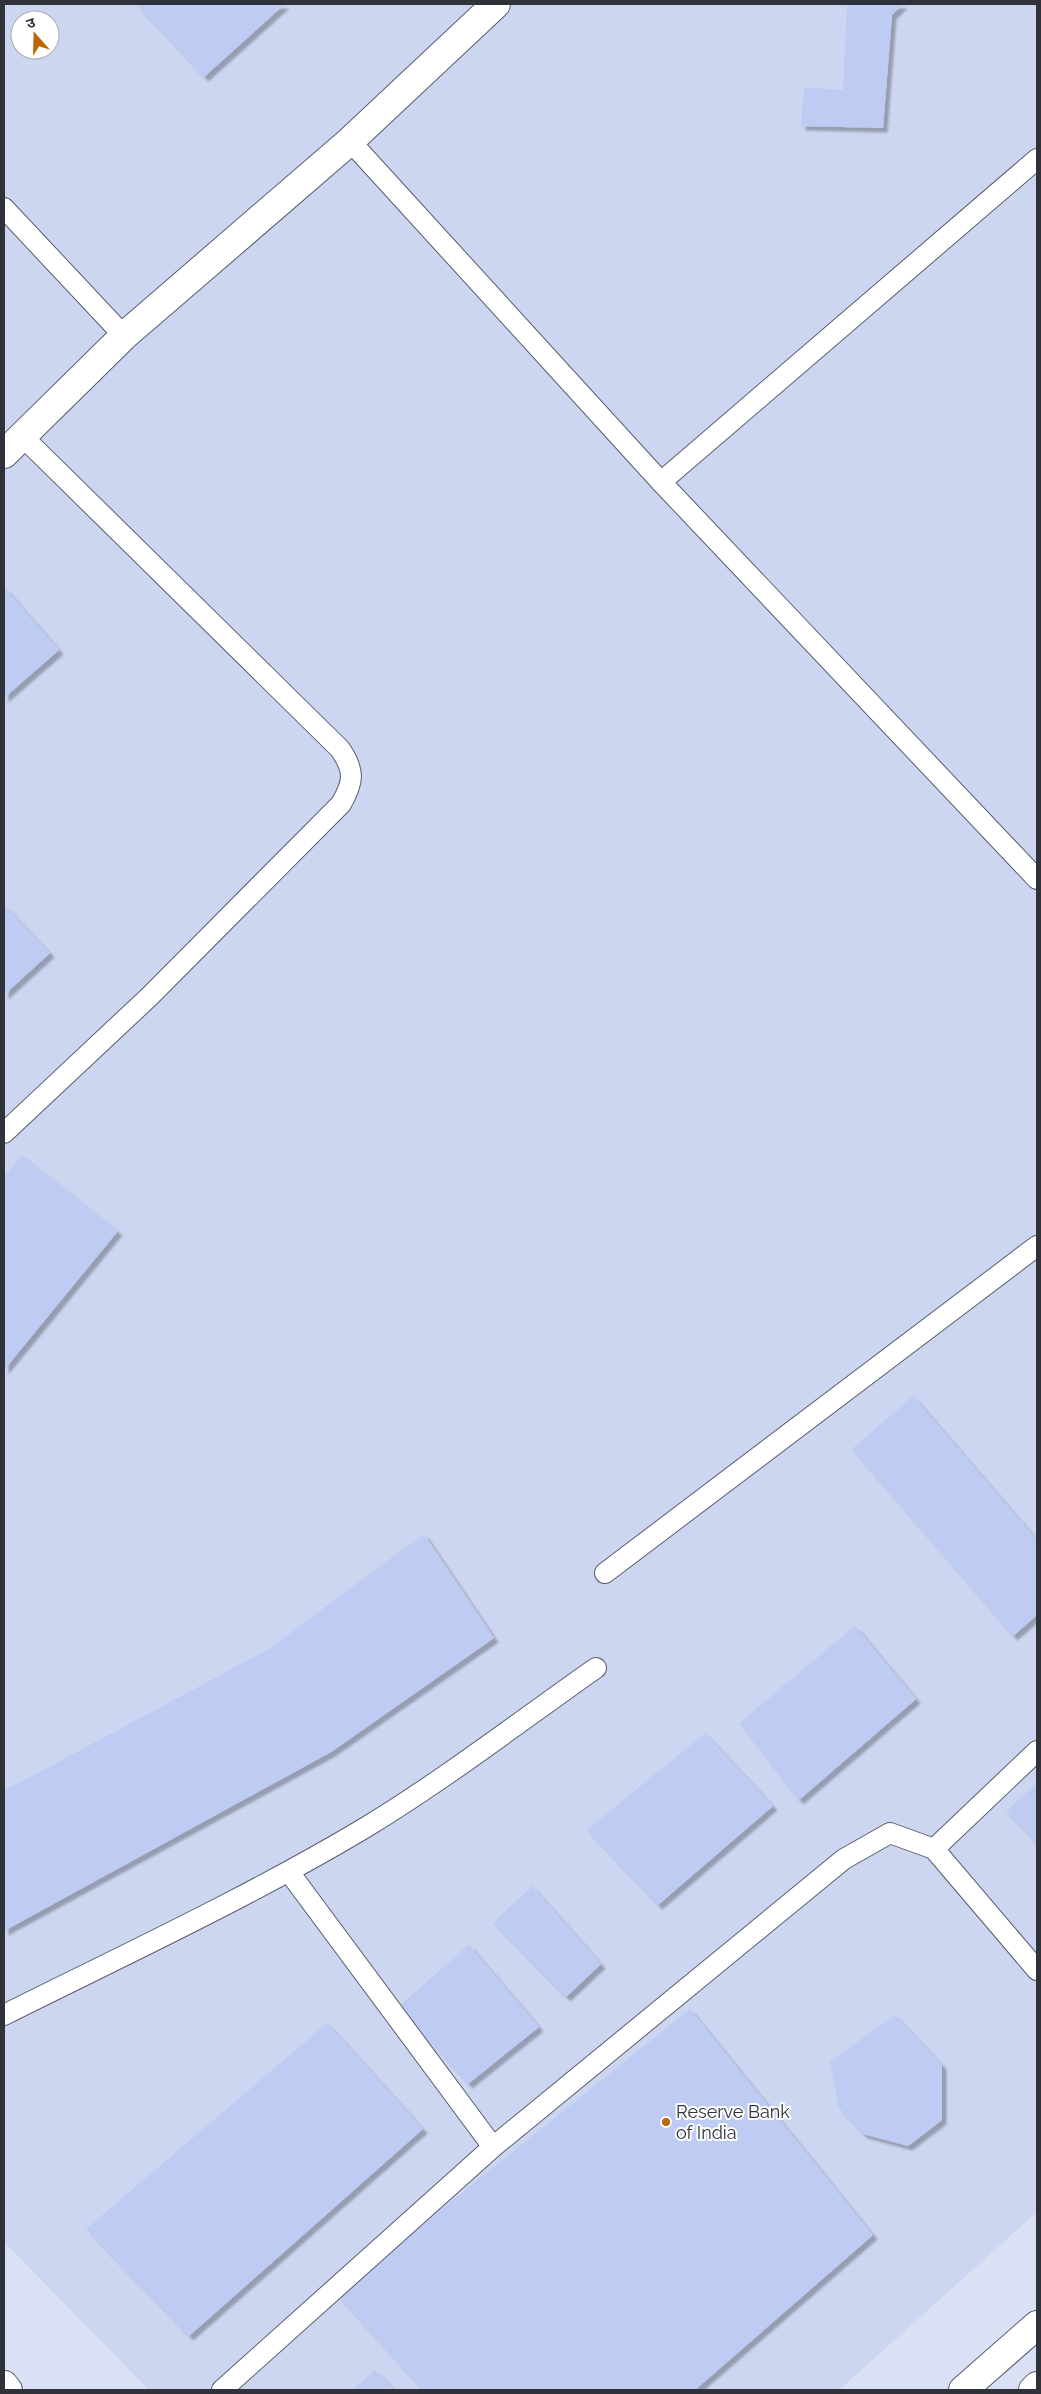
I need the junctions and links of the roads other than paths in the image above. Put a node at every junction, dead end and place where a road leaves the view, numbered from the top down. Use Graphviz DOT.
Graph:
graph roads {
  1 [pos="496,4"];
  2 [pos="350,141"];
  3 [pos="1037,159"];
  4 [pos="4,208"];
  5 [pos="124,336"];
  6 [pos="13,445"];
  7 [pos="661,482"];
  8 [pos="1037,879"];
  9 [pos="4,1133"];
  10 [pos="1037,1246"];
  11 [pos="605,1573"];
  12 [pos="596,1668"];
  13 [pos="1037,1751"];
  14 [pos="934,1849"];
  15 [pos="289,1872"];
  16 [pos="1037,1970"];
  17 [pos="4,2015"];
  18 [pos="492,2147"];
  19 [pos="1037,2325"];
  20 [pos="4,2385"];
  21 [pos="1037,2386"];
  22 [pos="8,2390"];
  23 [pos="222,2390"];
  24 [pos="963,2390"];
  25 [pos="1033,2390"];
  1 -- 2 [label="street"];
  2 -- 5 [label="street"];
  2 -- 7 [label="lane"];
  3 -- 7 [label="lane"];
  4 -- 5 [label="lane"];
  5 -- 6 [label="street"];
  6 -- 9 [label="lane"];
  7 -- 8 [label="lane"];
  10 -- 11 [label="lane"];
  12 -- 15 [label="lane"];
  13 -- 14 [label="lane"];
  14 -- 16 [label="lane"];
  14 -- 18 [label="lane"];
  15 -- 17 [label="lane"];
  15 -- 18 [label="lane"];
  18 -- 23 [label="lane"];
  19 -- 24 [label="street"];
  20 -- 22 [label="street"];
  21 -- 25 [label="street"];
}
